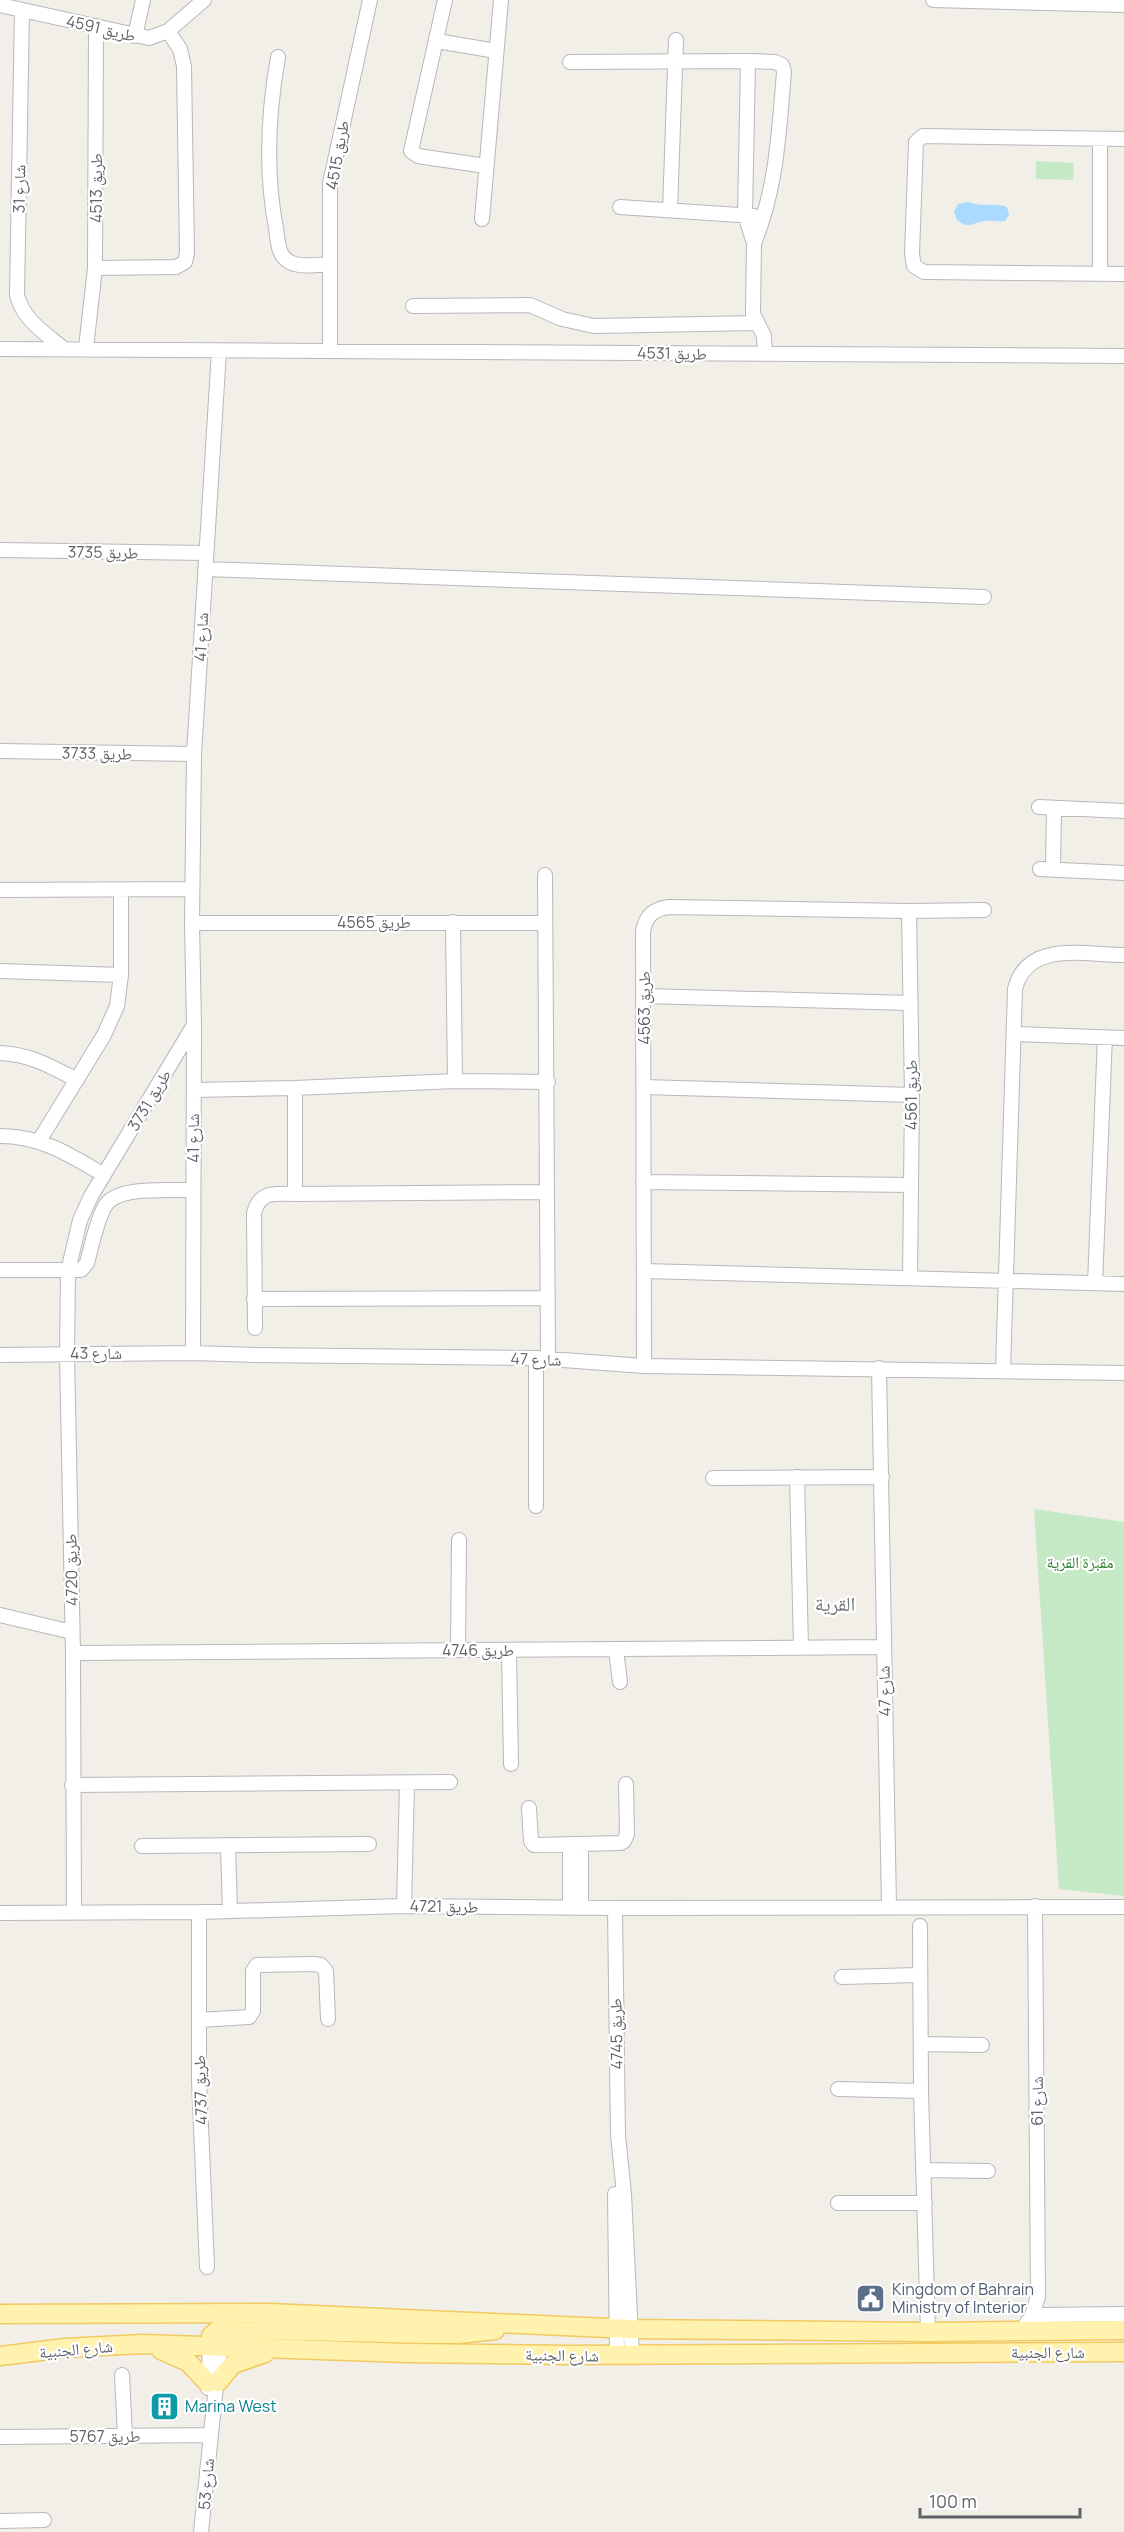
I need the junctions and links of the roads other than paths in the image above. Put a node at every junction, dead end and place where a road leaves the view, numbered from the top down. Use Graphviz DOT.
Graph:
graph roads {
  1 [pos="143,0"];
  2 [pos="204,0"];
  3 [pos="370,0"];
  4 [pos="445,0"];
  5 [pos="501,0"];
  6 [pos="933,0"];
  7 [pos="0,5"];
  8 [pos="1124,5"];
  9 [pos="22,10"];
  10 [pos="96,26"];
  11 [pos="168,31"];
  12 [pos="135,36"];
  13 [pos="676,40"];
  14 [pos="437,41"];
  15 [pos="496,51"];
  16 [pos="278,57"];
  17 [pos="748,61"];
  18 [pos="570,62"];
  19 [pos="674,63"];
  20 [pos="1100,139"];
  21 [pos="1124,139"];
  22 [pos="486,166"];
  23 [pos="620,207"];
  24 [pos="670,210"];
  25 [pos="745,216"];
  26 [pos="765,217"];
  27 [pos="482,219"];
  28 [pos="754,243"];
  29 [pos="329,264"];
  30 [pos="95,268"];
  31 [pos="1100,274"];
  32 [pos="1124,274"];
  33 [pos="413,306"];
  34 [pos="756,323"];
  35 [pos="86,348"];
  36 [pos="0,349"];
  37 [pos="64,349"];
  38 [pos="330,350"];
  39 [pos="219,351"];
  40 [pos="765,354"];
  41 [pos="1124,356"];
  42 [pos="0,550"];
  43 [pos="206,553"];
  44 [pos="205,569"];
  45 [pos="984,597"];
  46 [pos="0,752"];
  47 [pos="194,754"];
  48 [pos="1124,811"];
  49 [pos="1124,873"];
  50 [pos="545,875"];
  51 [pos="191,889"];
  52 [pos="0,890"];
  53 [pos="121,890"];
  54 [pos="984,910"];
  55 [pos="909,912"];
  56 [pos="453,922"];
  57 [pos="197,923"];
  58 [pos="545,923"];
  59 [pos="1124,955"];
  60 [pos="0,971"];
  61 [pos="121,975"];
  62 [pos="644,996"];
  63 [pos="911,1002"];
  64 [pos="194,1025"];
  65 [pos="1014,1034"];
  66 [pos="1105,1037"];
  67 [pos="1124,1038"];
  68 [pos="0,1053"];
  69 [pos="77,1080"];
  70 [pos="455,1081"];
  71 [pos="548,1083"];
  72 [pos="644,1088"];
  73 [pos="295,1089"];
  74 [pos="194,1090"];
  75 [pos="912,1095"];
  76 [pos="0,1136"];
  77 [pos="39,1141"];
  78 [pos="104,1174"];
  79 [pos="643,1182"];
  80 [pos="911,1185"];
  81 [pos="193,1190"];
  82 [pos="547,1192"];
  83 [pos="296,1194"];
  84 [pos="0,1270"];
  85 [pos="68,1271"];
  86 [pos="644,1271"];
  87 [pos="910,1278"];
  88 [pos="1007,1279"];
  89 [pos="1095,1283"];
  90 [pos="1124,1284"];
  91 [pos="548,1298"];
  92 [pos="254,1299"];
  93 [pos="255,1329"];
  94 [pos="193,1353"];
  95 [pos="0,1354"];
  96 [pos="67,1354"];
  97 [pos="542,1358"];
  98 [pos="644,1366"];
  99 [pos="879,1368"];
  100 [pos="1003,1370"];
  101 [pos="1124,1373"];
  102 [pos="797,1477"];
  103 [pos="882,1477"];
  104 [pos="713,1478"];
  105 [pos="536,1506"];
  106 [pos="459,1540"];
  107 [pos="0,1615"];
  108 [pos="72,1632"];
  109 [pos="883,1647"];
  110 [pos="801,1648"];
  111 [pos="458,1650"];
  112 [pos="509,1650"];
  113 [pos="616,1650"];
  114 [pos="73,1653"];
  115 [pos="620,1682"];
  116 [pos="511,1764"];
  117 [pos="450,1782"];
  118 [pos="407,1783"];
  119 [pos="626,1784"];
  120 [pos="72,1785"];
  121 [pos="529,1808"];
  122 [pos="369,1844"];
  123 [pos="142,1846"];
  124 [pos="228,1846"];
  125 [pos="576,1846"];
  126 [pos="404,1906"];
  127 [pos="1035,1906"];
  128 [pos="889,1907"];
  129 [pos="1124,1907"];
  130 [pos="575,1908"];
  131 [pos="615,1908"];
  132 [pos="230,1911"];
  133 [pos="199,1912"];
  134 [pos="0,1913"];
  135 [pos="74,1913"];
  136 [pos="920,1926"];
  137 [pos="919,1975"];
  138 [pos="842,1977"];
  139 [pos="199,2019"];
  140 [pos="328,2019"];
  141 [pos="921,2044"];
  142 [pos="982,2045"];
  143 [pos="838,2089"];
  144 [pos="921,2091"];
  145 [pos="923,2169"];
  146 [pos="988,2171"];
  147 [pos="838,2203"];
  148 [pos="925,2203"];
  149 [pos="207,2267"];
  150 [pos="1038,2297"];
  151 [pos="192,2313"];
  152 [pos="0,2314"];
  153 [pos="1053,2314"];
  154 [pos="1124,2314"];
  155 [pos="518,2324"];
  156 [pos="1025,2324"];
  157 [pos="624,2329"];
  158 [pos="1124,2330"];
  159 [pos="928,2332"];
  160 [pos="217,2341"];
  161 [pos="142,2344"];
  162 [pos="277,2349"];
  163 [pos="1124,2352"];
  164 [pos="0,2356"];
  165 [pos="624,2356"];
  166 [pos="122,2375"];
  167 [pos="213,2383"];
  168 [pos="210,2435"];
  169 [pos="125,2436"];
  170 [pos="0,2437"];
  171 [pos="44,2520"];
  172 [pos="0,2521"];
  173 [pos="201,2532"];
  1 -- 12 [label="street"];
  2 -- 11 [label="street, طريق 4591"];
  3 -- 29 [label="street, طريق 4515"];
  4 -- 14 [label="street"];
  5 -- 15 [label="street"];
  6 -- 8 [label="street"];
  7 -- 9 [label="street, طريق 4591"];
  9 -- 10 [label="street, طريق 4591"];
  9 -- 37 [label="street, شارع 31"];
  10 -- 12 [label="street, طريق 4591"];
  10 -- 30 [label="street, طريق 4513"];
  11 -- 12 [label="street, طريق 4591"];
  11 -- 30 [label="street"];
  13 -- 19 [label="street"];
  14 -- 15 [label="street"];
  14 -- 22 [label="street"];
  15 -- 22 [label="street"];
  16 -- 29 [label="street"];
  17 -- 19 [label="street"];
  17 -- 25 [label="street"];
  17 -- 26 [label="street"];
  18 -- 19 [label="street"];
  19 -- 24 [label="street"];
  20 -- 21 [label="street"];
  20 -- 31 [label="street"];
  20 -- 31 [label="street"];
  22 -- 27 [label="street"];
  23 -- 24 [label="street"];
  24 -- 25 [label="street"];
  25 -- 26 [label="street"];
  25 -- 28 [label="street"];
  26 -- 28 [label="street"];
  28 -- 34 [label="street"];
  29 -- 38 [label="street, طريق 4515"];
  30 -- 35 [label="street, طريق 4513"];
  31 -- 32 [label="street"];
  33 -- 34 [label="street"];
  34 -- 40 [label="street"];
  35 -- 37 [label="street"];
  35 -- 39 [label="street"];
  36 -- 37 [label="street"];
  38 -- 39 [label="street, طريق 4531"];
  38 -- 40 [label="street, طريق 4531"];
  39 -- 43 [label="street, شارع 41"];
  40 -- 41 [label="street, طريق 4531"];
  42 -- 43 [label="street, طريق 3735"];
  43 -- 44 [label="street, شارع 41"];
  44 -- 45 [label="street"];
  44 -- 47 [label="street, شارع 41"];
  46 -- 47 [label="street, طريق 3733"];
  47 -- 51 [label="street, شارع 41"];
  48 -- 49 [label="street"];
  50 -- 58 [label="street"];
  51 -- 53 [label="street"];
  51 -- 57 [label="street, شارع 41"];
  52 -- 53 [label="street"];
  53 -- 61 [label="street"];
  54 -- 55 [label="street, طريق 4563"];
  55 -- 62 [label="street, طريق 4563"];
  55 -- 63 [label="street, طريق 4561"];
  56 -- 57 [label="street, طريق 4565"];
  56 -- 58 [label="street, طريق 4565"];
  56 -- 70 [label="street"];
  57 -- 64 [label="street, شارع 41"];
  58 -- 71 [label="street"];
  59 -- 65 [label="street"];
  60 -- 61 [label="street"];
  61 -- 69 [label="street"];
  62 -- 63 [label="street"];
  62 -- 72 [label="street, طريق 4563"];
  63 -- 75 [label="street, طريق 4561"];
  64 -- 74 [label="street, شارع 41"];
  64 -- 78 [label="street, طريق 3731"];
  65 -- 66 [label="street"];
  65 -- 88 [label="street"];
  66 -- 67 [label="street"];
  66 -- 89 [label="street"];
  68 -- 69 [label="street"];
  69 -- 77 [label="street"];
  70 -- 71 [label="street"];
  70 -- 73 [label="street"];
  71 -- 82 [label="street"];
  72 -- 75 [label="street"];
  72 -- 79 [label="street, طريق 4563"];
  73 -- 74 [label="street"];
  73 -- 83 [label="street"];
  74 -- 81 [label="street, شارع 41"];
  75 -- 80 [label="street, طريق 4561"];
  76 -- 77 [label="street"];
  77 -- 78 [label="street"];
  78 -- 85 [label="street, طريق 3731"];
  79 -- 80 [label="street"];
  79 -- 86 [label="street, طريق 4563"];
  80 -- 87 [label="street, طريق 4561"];
  81 -- 85 [label="street"];
  81 -- 94 [label="street, شارع 41"];
  82 -- 83 [label="street"];
  82 -- 91 [label="street"];
  83 -- 92 [label="street"];
  84 -- 85 [label="street"];
  85 -- 96 [label="street, طريق 3731"];
  86 -- 87 [label="street"];
  86 -- 98 [label="street, طريق 4563"];
  87 -- 88 [label="street"];
  88 -- 89 [label="street"];
  88 -- 100 [label="street"];
  89 -- 90 [label="street"];
  91 -- 92 [label="street"];
  91 -- 97 [label="street"];
  92 -- 93 [label="street"];
  94 -- 96 [label="street, شارع 43"];
  94 -- 97 [label="street, شارع 47"];
  95 -- 96 [label="street, شارع 43"];
  96 -- 108 [label="street, طريق 4720"];
  97 -- 98 [label="street, شارع 47"];
  97 -- 105 [label="street"];
  98 -- 99 [label="street, شارع 47"];
  99 -- 100 [label="street, شارع 47"];
  99 -- 103 [label="street, شارع 47"];
  100 -- 101 [label="street, شارع 47"];
  102 -- 103 [label="street"];
  102 -- 104 [label="street"];
  102 -- 110 [label="street"];
  103 -- 109 [label="street, شارع 47"];
  106 -- 111 [label="street"];
  107 -- 108 [label="street"];
  108 -- 114 [label="street, طريق 4720"];
  109 -- 110 [label="street, طريق 4746"];
  109 -- 128 [label="street, شارع 47"];
  110 -- 113 [label="street, طريق 4746"];
  111 -- 112 [label="street, طريق 4746"];
  111 -- 114 [label="street, طريق 4746"];
  112 -- 113 [label="street, طريق 4746"];
  112 -- 116 [label="street"];
  113 -- 115 [label="street"];
  114 -- 120 [label="street, طريق 4720"];
  117 -- 118 [label="street"];
  118 -- 120 [label="street"];
  118 -- 126 [label="street"];
  119 -- 125 [label="street"];
  120 -- 135 [label="street, طريق 4720"];
  121 -- 125 [label="street"];
  122 -- 124 [label="street"];
  123 -- 124 [label="street"];
  124 -- 132 [label="street"];
  125 -- 130 [label="street"];
  126 -- 130 [label="street, طريق 4721"];
  126 -- 132 [label="street, طريق 4721"];
  127 -- 128 [label="street"];
  127 -- 129 [label="street"];
  127 -- 150 [label="street, شارع 61"];
  128 -- 131 [label="street, طريق 4721"];
  130 -- 131 [label="street, طريق 4721"];
  131 -- 157 [label="street, طريق 4745"];
  132 -- 133 [label="street, طريق 4721"];
  133 -- 135 [label="street, طريق 4721"];
  133 -- 139 [label="street, طريق 4737"];
  134 -- 135 [label="street, طريق 4721"];
  136 -- 137 [label="street"];
  137 -- 138 [label="street"];
  137 -- 141 [label="street"];
  139 -- 140 [label="street"];
  139 -- 149 [label="street, طريق 4737"];
  141 -- 142 [label="street"];
  141 -- 144 [label="street"];
  143 -- 144 [label="street"];
  144 -- 145 [label="street"];
  145 -- 146 [label="street"];
  145 -- 148 [label="street"];
  147 -- 148 [label="street"];
  148 -- 159 [label="street"];
  150 -- 153 [label="street"];
  150 -- 156 [label="street, شارع 61"];
  151 -- 152 [label="main road, شارع الجنبية"];
  151 -- 155 [label="main road, شارع الجنبية"];
  151 -- 160 [label="street"];
  153 -- 154 [label="street"];
  153 -- 156 [label="street"];
  155 -- 157 [label="main road, شارع الجنبية"];
  155 -- 160 [label="main road"];
  156 -- 158 [label="main road, شارع الجنبية"];
  156 -- 159 [label="main road, شارع الجنبية"];
  157 -- 159 [label="main road, شارع الجنبية"];
  157 -- 165 [label="street, طريق 4745"];
  160 -- 161 [label="main road, شارع الجنبية"];
  160 -- 162 [label="main road, شارع الجنبية"];
  160 -- 167 [label="street, شارع 53"];
  161 -- 164 [label="main road, شارع الجنبية"];
  161 -- 167 [label="main road"];
  162 -- 165 [label="main road, شارع الجنبية"];
  162 -- 167 [label="main road"];
  163 -- 165 [label="main road, شارع الجنبية"];
  166 -- 169 [label="street"];
  167 -- 168 [label="street, شارع 53"];
  168 -- 169 [label="street, طريق 5767"];
  168 -- 173 [label="street, شارع 53"];
  169 -- 170 [label="street, طريق 5767"];
  171 -- 172 [label="street"];
}
